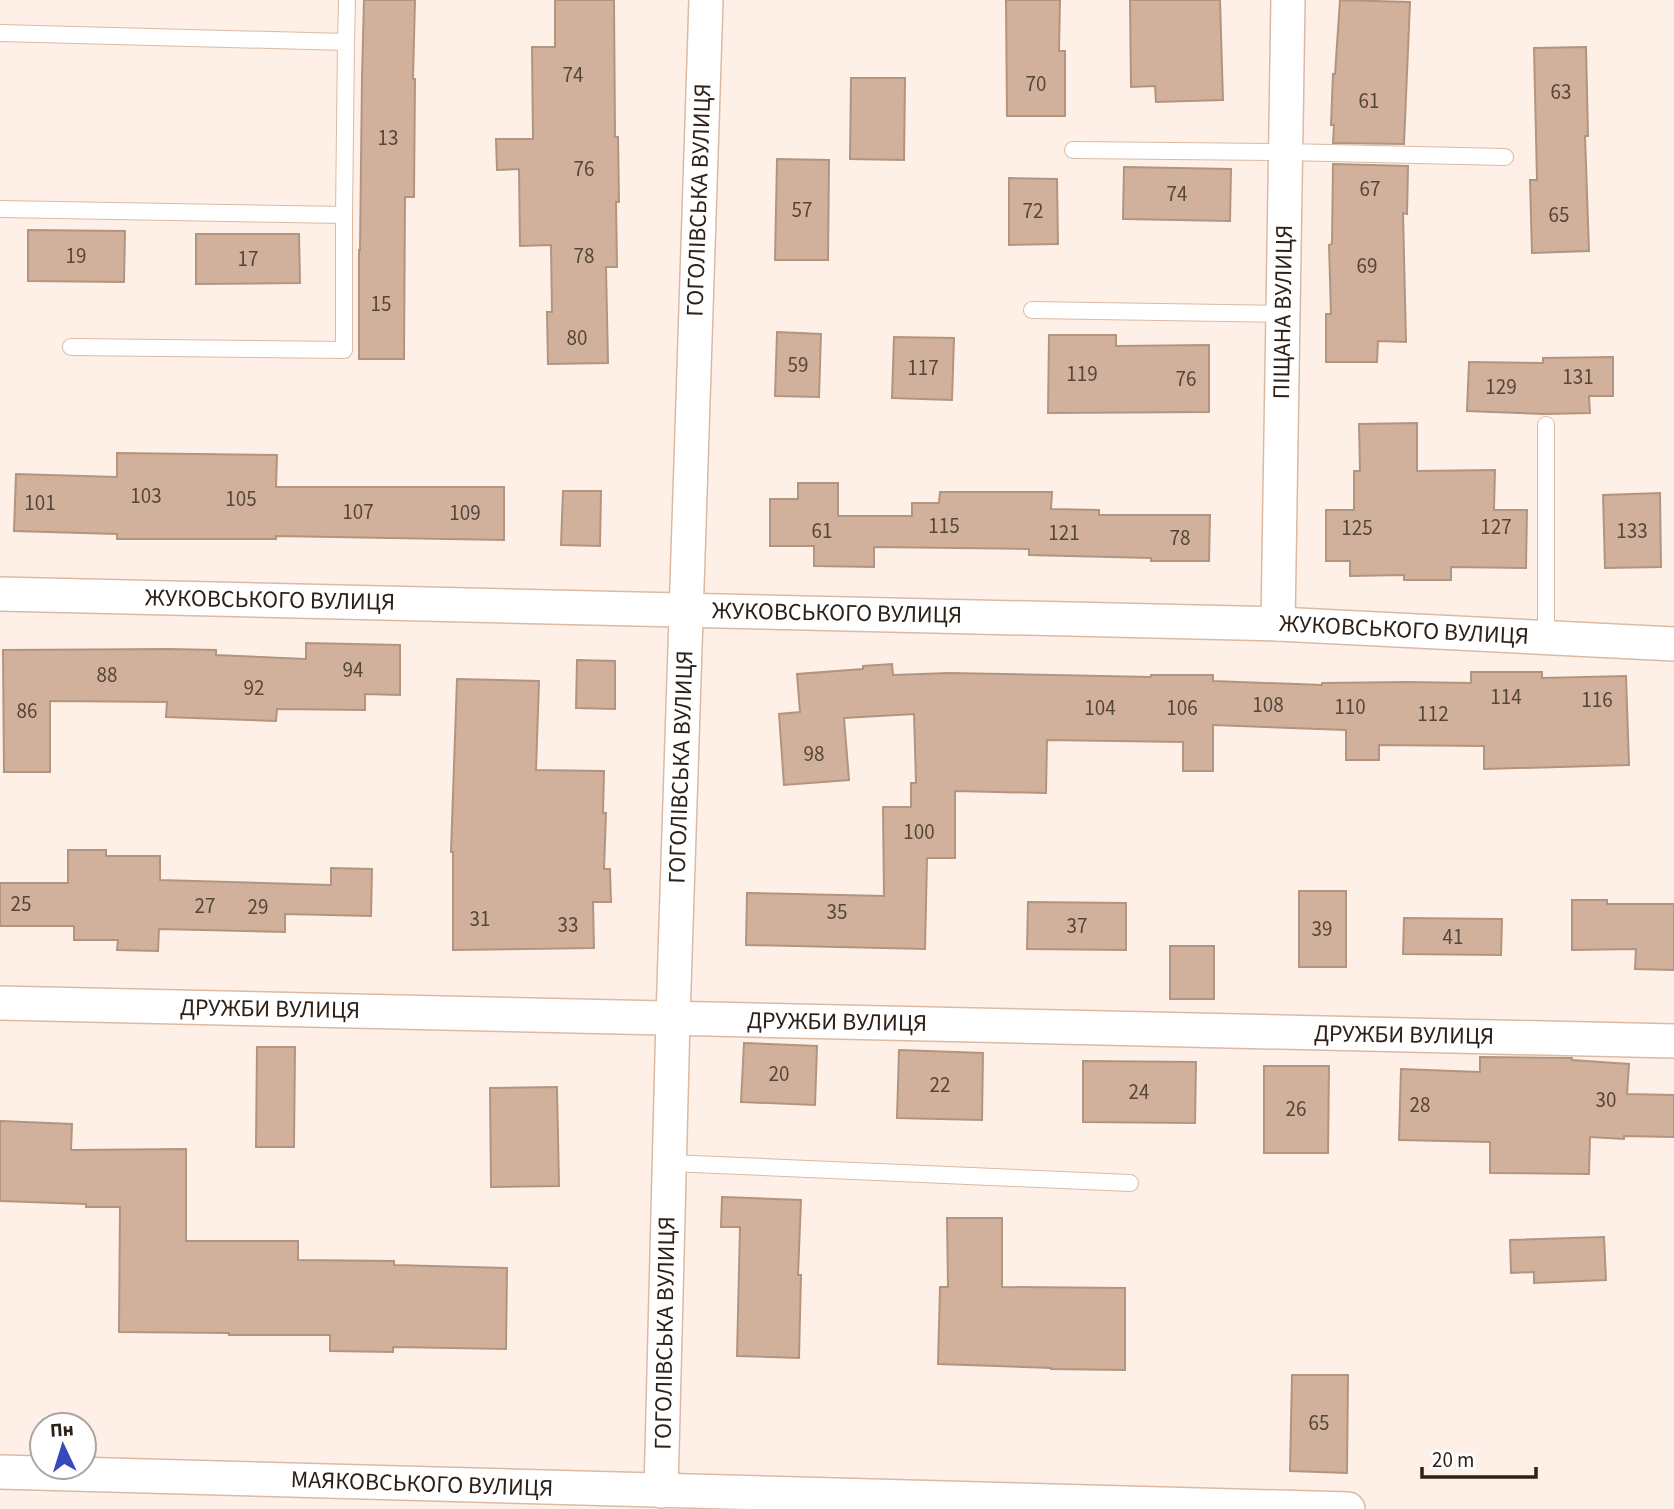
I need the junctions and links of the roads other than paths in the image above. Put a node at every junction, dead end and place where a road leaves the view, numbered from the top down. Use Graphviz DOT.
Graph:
graph roads {
  1 [pos="346,0"];
  2 [pos="706,0"];
  3 [pos="1288,0"];
  4 [pos="0,33"];
  5 [pos="346,42"];
  6 [pos="1073,150"];
  7 [pos="1285,152"];
  8 [pos="1505,157"];
  9 [pos="0,209"];
  10 [pos="344,215"];
  11 [pos="1032,310"];
  12 [pos="1283,314"];
  13 [pos="71,347"];
  14 [pos="1546,425"];
  15 [pos="0,594"];
  16 [pos="686,610"];
  17 [pos="1278,624"];
  18 [pos="1546,637"];
  19 [pos="1674,644"];
  20 [pos="0,1003"];
  21 [pos="673,1018"];
  22 [pos="1674,1041"];
  23 [pos="670,1163"];
  24 [pos="1130,1183"];
  25 [pos="0,1472"];
  26 [pos="662,1491"];
  27 [pos="1348,1509"];
  1 -- 5 [label="lane"];
  2 -- 16 [label="street, ГОГОЛІВСЬКА ВУЛИЦЯ"];
  3 -- 7 [label="street, ПІЩАНА ВУЛИЦЯ"];
  4 -- 5 [label="lane"];
  5 -- 10 [label="lane"];
  6 -- 7 [label="lane"];
  7 -- 8 [label="lane"];
  7 -- 12 [label="street, ПІЩАНА ВУЛИЦЯ"];
  9 -- 10 [label="lane"];
  10 -- 13 [label="lane"];
  11 -- 12 [label="lane"];
  12 -- 17 [label="street, ПІЩАНА ВУЛИЦЯ"];
  14 -- 18 [label="lane"];
  15 -- 16 [label="street, ЖУКОВСЬКОГО ВУЛИЦЯ"];
  16 -- 17 [label="street, ЖУКОВСЬКОГО ВУЛИЦЯ"];
  16 -- 21 [label="street, ГОГОЛІВСЬКА ВУЛИЦЯ"];
  17 -- 18 [label="street, ЖУКОВСЬКОГО ВУЛИЦЯ"];
  18 -- 19 [label="street, ЖУКОВСЬКОГО ВУЛИЦЯ"];
  20 -- 21 [label="street, ДРУЖБИ ВУЛИЦЯ"];
  21 -- 22 [label="street, ДРУЖБИ ВУЛИЦЯ"];
  21 -- 23 [label="street, ГОГОЛІВСЬКА ВУЛИЦЯ"];
  23 -- 24 [label="lane"];
  23 -- 26 [label="street, ГОГОЛІВСЬКА ВУЛИЦЯ"];
  25 -- 26 [label="street, МАЯКОВСЬКОГО ВУЛИЦЯ"];
  26 -- 27 [label="street, МАЯКОВСЬКОГО ВУЛИЦЯ"];
}
